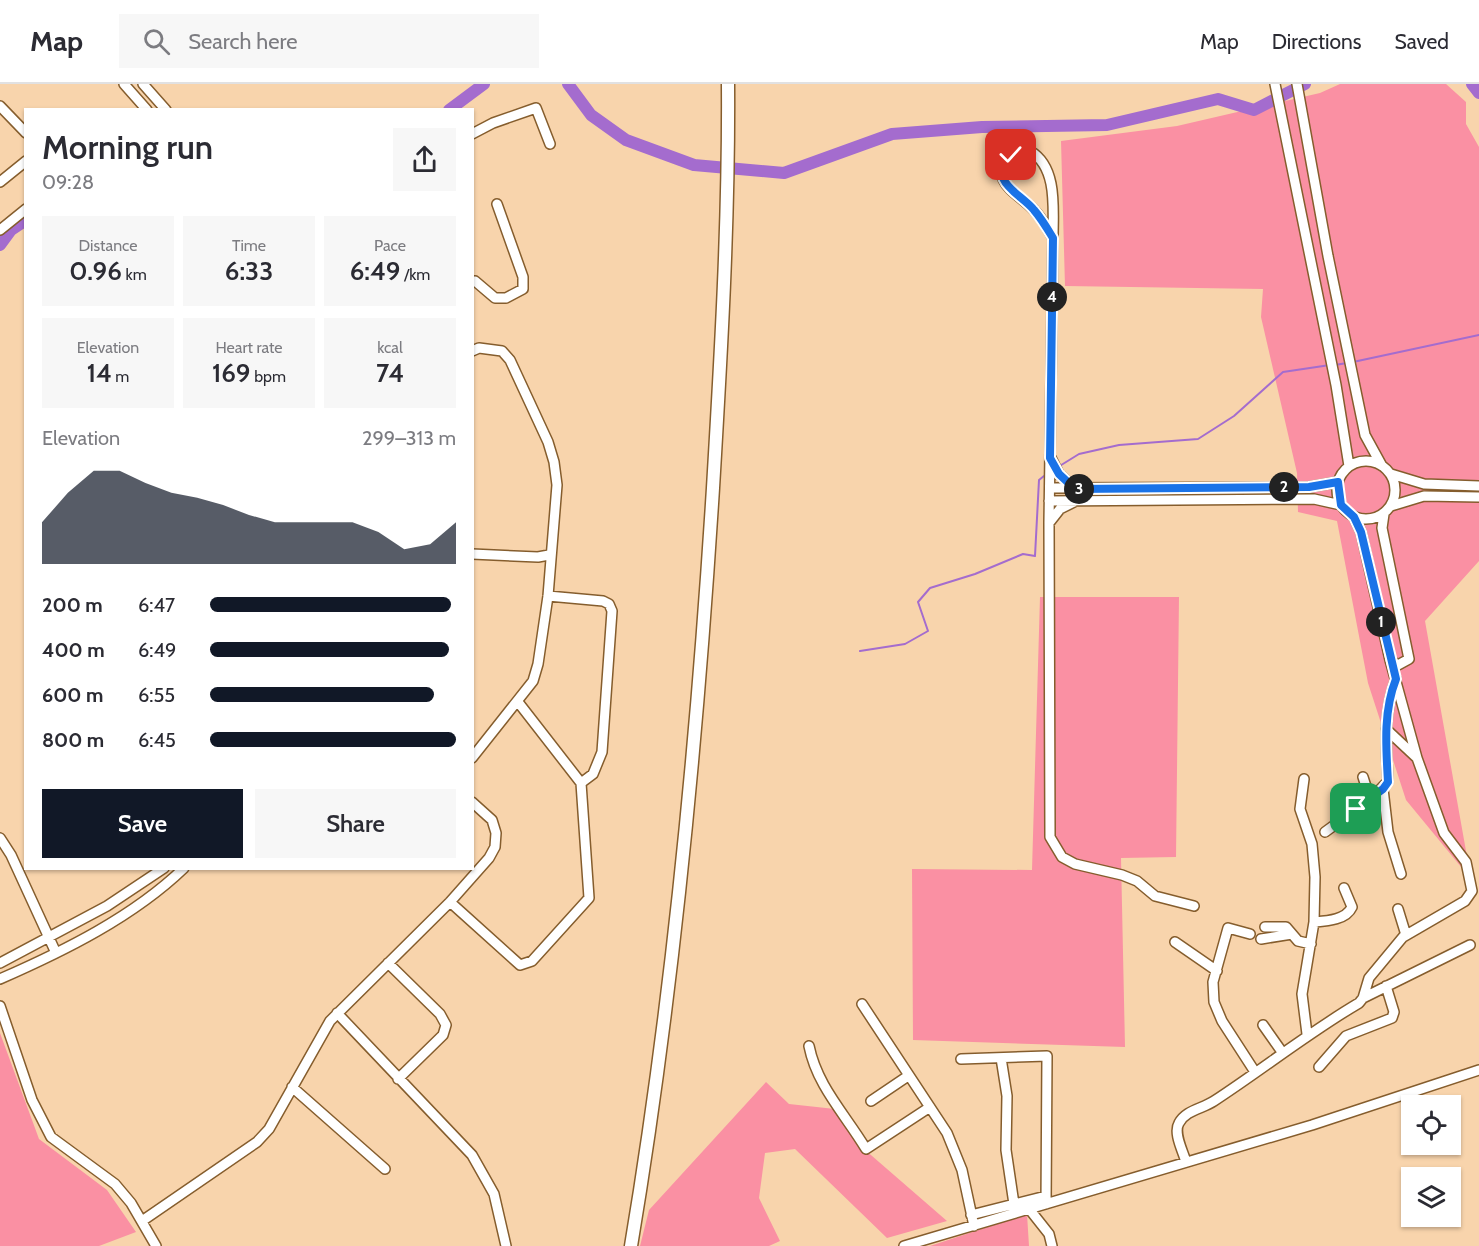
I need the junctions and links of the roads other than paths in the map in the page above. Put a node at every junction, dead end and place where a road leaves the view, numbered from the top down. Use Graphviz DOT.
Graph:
graph roads {
  1 [pos="124,84"];
  2 [pos="143,84"];
  3 [pos="728,84"];
  4 [pos="1275,84"];
  5 [pos="1297,84"];
  6 [pos="0,106"];
  7 [pos="145,108"];
  8 [pos="164,108"];
  9 [pos="24,131"];
  10 [pos="474,133"];
  11 [pos="550,144"];
  12 [pos="24,163"];
  13 [pos="0,182"];
  14 [pos="497,204"];
  15 [pos="24,211"];
  16 [pos="0,230"];
  17 [pos="1053,238"];
  18 [pos="474,280"];
  19 [pos="474,350"];
  20 [pos="1050,458"];
  21 [pos="1349,466"];
  22 [pos="1382,466"];
  23 [pos="1391,474"];
  24 [pos="1338,482"];
  25 [pos="1479,486"];
  26 [pos="1050,488"];
  27 [pos="1075,489"];
  28 [pos="1479,497"];
  29 [pos="1049,501"];
  30 [pos="1076,501"];
  31 [pos="1341,505"];
  32 [pos="1391,506"];
  33 [pos="1384,514"];
  34 [pos="1354,517"];
  35 [pos="1049,523"];
  36 [pos="474,554"];
  37 [pos="549,555"];
  38 [pos="548,596"];
  39 [pos="1390,660"];
  40 [pos="1396,679"];
  41 [pos="518,702"];
  42 [pos="1386,729"];
  43 [pos="474,756"];
  44 [pos="1417,758"];
  45 [pos="1363,777"];
  46 [pos="1304,779"];
  47 [pos="581,783"];
  48 [pos="1383,789"];
  49 [pos="1370,800"];
  50 [pos="474,804"];
  51 [pos="1325,832"];
  52 [pos="0,838"];
  53 [pos="161,870"];
  54 [pos="181,870"];
  55 [pos="1401,874"];
  56 [pos="1344,888"];
  57 [pos="450,902"];
  58 [pos="1194,906"];
  59 [pos="1398,909"];
  60 [pos="1314,922"];
  61 [pos="1265,927"];
  62 [pos="1250,934"];
  63 [pos="1292,934"];
  64 [pos="1406,935"];
  65 [pos="1261,939"];
  66 [pos="49,940"];
  67 [pos="1175,942"];
  68 [pos="1311,944"];
  69 [pos="1470,945"];
  70 [pos="56,953"];
  71 [pos="0,963"];
  72 [pos="388,963"];
  73 [pos="1217,971"];
  74 [pos="0,979"];
  75 [pos="1386,986"];
  76 [pos="1363,998"];
  77 [pos="862,1004"];
  78 [pos="0,1006"];
  79 [pos="337,1013"];
  80 [pos="1263,1025"];
  81 [pos="1307,1034"];
  82 [pos="809,1046"];
  83 [pos="1282,1052"];
  84 [pos="1001,1058"];
  85 [pos="961,1059"];
  86 [pos="1319,1067"];
  87 [pos="1479,1070"];
  88 [pos="1255,1071"];
  89 [pos="908,1076"];
  90 [pos="398,1078"];
  91 [pos="292,1087"];
  92 [pos="871,1101"];
  93 [pos="930,1107"];
  94 [pos="1186,1162"];
  95 [pos="385,1169"];
  96 [pos="1046,1200"];
  97 [pos="1022,1207"];
  98 [pos="971,1215"];
  99 [pos="142,1221"];
  100 [pos="974,1226"];
  101 [pos="156,1246"];
  102 [pos="506,1246"];
  103 [pos="631,1246"];
  104 [pos="903,1246"];
  105 [pos="1052,1246"];
  1 -- 7 [label="street"];
  2 -- 8 [label="street"];
  3 -- 103 [label="main road"];
  4 -- 21 [label="street"];
  5 -- 22 [label="street"];
  6 -- 9 [label="street"];
  10 -- 11 [label="street"];
  12 -- 13 [label="street"];
  14 -- 18 [label="street"];
  15 -- 16 [label="street"];
  17 -- 17 [label="street"];
  17 -- 20 [label="street"];
  19 -- 37 [label="street"];
  20 -- 26 [label="street"];
  20 -- 27 [label="street"];
  21 -- 22 [label="street"];
  21 -- 24 [label="street"];
  22 -- 23 [label="street"];
  23 -- 25 [label="street"];
  23 -- 32 [label="street"];
  24 -- 27 [label="street"];
  24 -- 31 [label="street"];
  26 -- 27 [label="street"];
  26 -- 29 [label="street"];
  28 -- 32 [label="street"];
  29 -- 30 [label="street"];
  29 -- 35 [label="street"];
  30 -- 31 [label="street"];
  30 -- 35 [label="street"];
  31 -- 34 [label="street"];
  32 -- 33 [label="street"];
  33 -- 34 [label="street"];
  33 -- 39 [label="street"];
  34 -- 39 [label="street"];
  35 -- 58 [label="street"];
  36 -- 37 [label="street"];
  37 -- 38 [label="street"];
  38 -- 41 [label="street"];
  38 -- 47 [label="street"];
  39 -- 40 [label="street"];
  40 -- 42 [label="street"];
  40 -- 44 [label="street"];
  41 -- 43 [label="street"];
  41 -- 47 [label="street"];
  42 -- 44 [label="street"];
  42 -- 48 [label="street"];
  44 -- 64 [label="street"];
  45 -- 49 [label="street"];
  46 -- 60 [label="street"];
  47 -- 57 [label="street"];
  48 -- 49 [label="street"];
  48 -- 55 [label="street"];
  49 -- 51 [label="street"];
  50 -- 57 [label="street"];
  52 -- 66 [label="street"];
  53 -- 66 [label="street"];
  54 -- 70 [label="street"];
  56 -- 60 [label="street"];
  57 -- 72 [label="street"];
  59 -- 64 [label="street"];
  60 -- 68 [label="street"];
  61 -- 63 [label="street"];
  62 -- 73 [label="street"];
  63 -- 65 [label="street"];
  63 -- 68 [label="street"];
  64 -- 76 [label="street"];
  66 -- 70 [label="street"];
  66 -- 71 [label="street"];
  67 -- 73 [label="street"];
  68 -- 81 [label="street"];
  69 -- 75 [label="street"];
  70 -- 74 [label="street"];
  72 -- 79 [label="street"];
  72 -- 90 [label="street"];
  73 -- 88 [label="street"];
  75 -- 76 [label="street"];
  75 -- 86 [label="street"];
  76 -- 81 [label="street"];
  77 -- 89 [label="street"];
  78 -- 99 [label="street"];
  79 -- 90 [label="street"];
  79 -- 91 [label="street"];
  80 -- 83 [label="street"];
  81 -- 83 [label="street"];
  82 -- 93 [label="street"];
  83 -- 88 [label="street"];
  84 -- 85 [label="street"];
  84 -- 96 [label="street"];
  84 -- 97 [label="street"];
  87 -- 94 [label="street"];
  88 -- 94 [label="street"];
  89 -- 92 [label="street"];
  89 -- 93 [label="street"];
  90 -- 102 [label="street"];
  91 -- 95 [label="street"];
  91 -- 99 [label="street"];
  93 -- 98 [label="street"];
  94 -- 96 [label="street"];
  96 -- 97 [label="street"];
  97 -- 98 [label="street"];
  97 -- 100 [label="street"];
  97 -- 105 [label="street"];
  98 -- 100 [label="street"];
  99 -- 101 [label="street"];
  100 -- 104 [label="street"];
}
